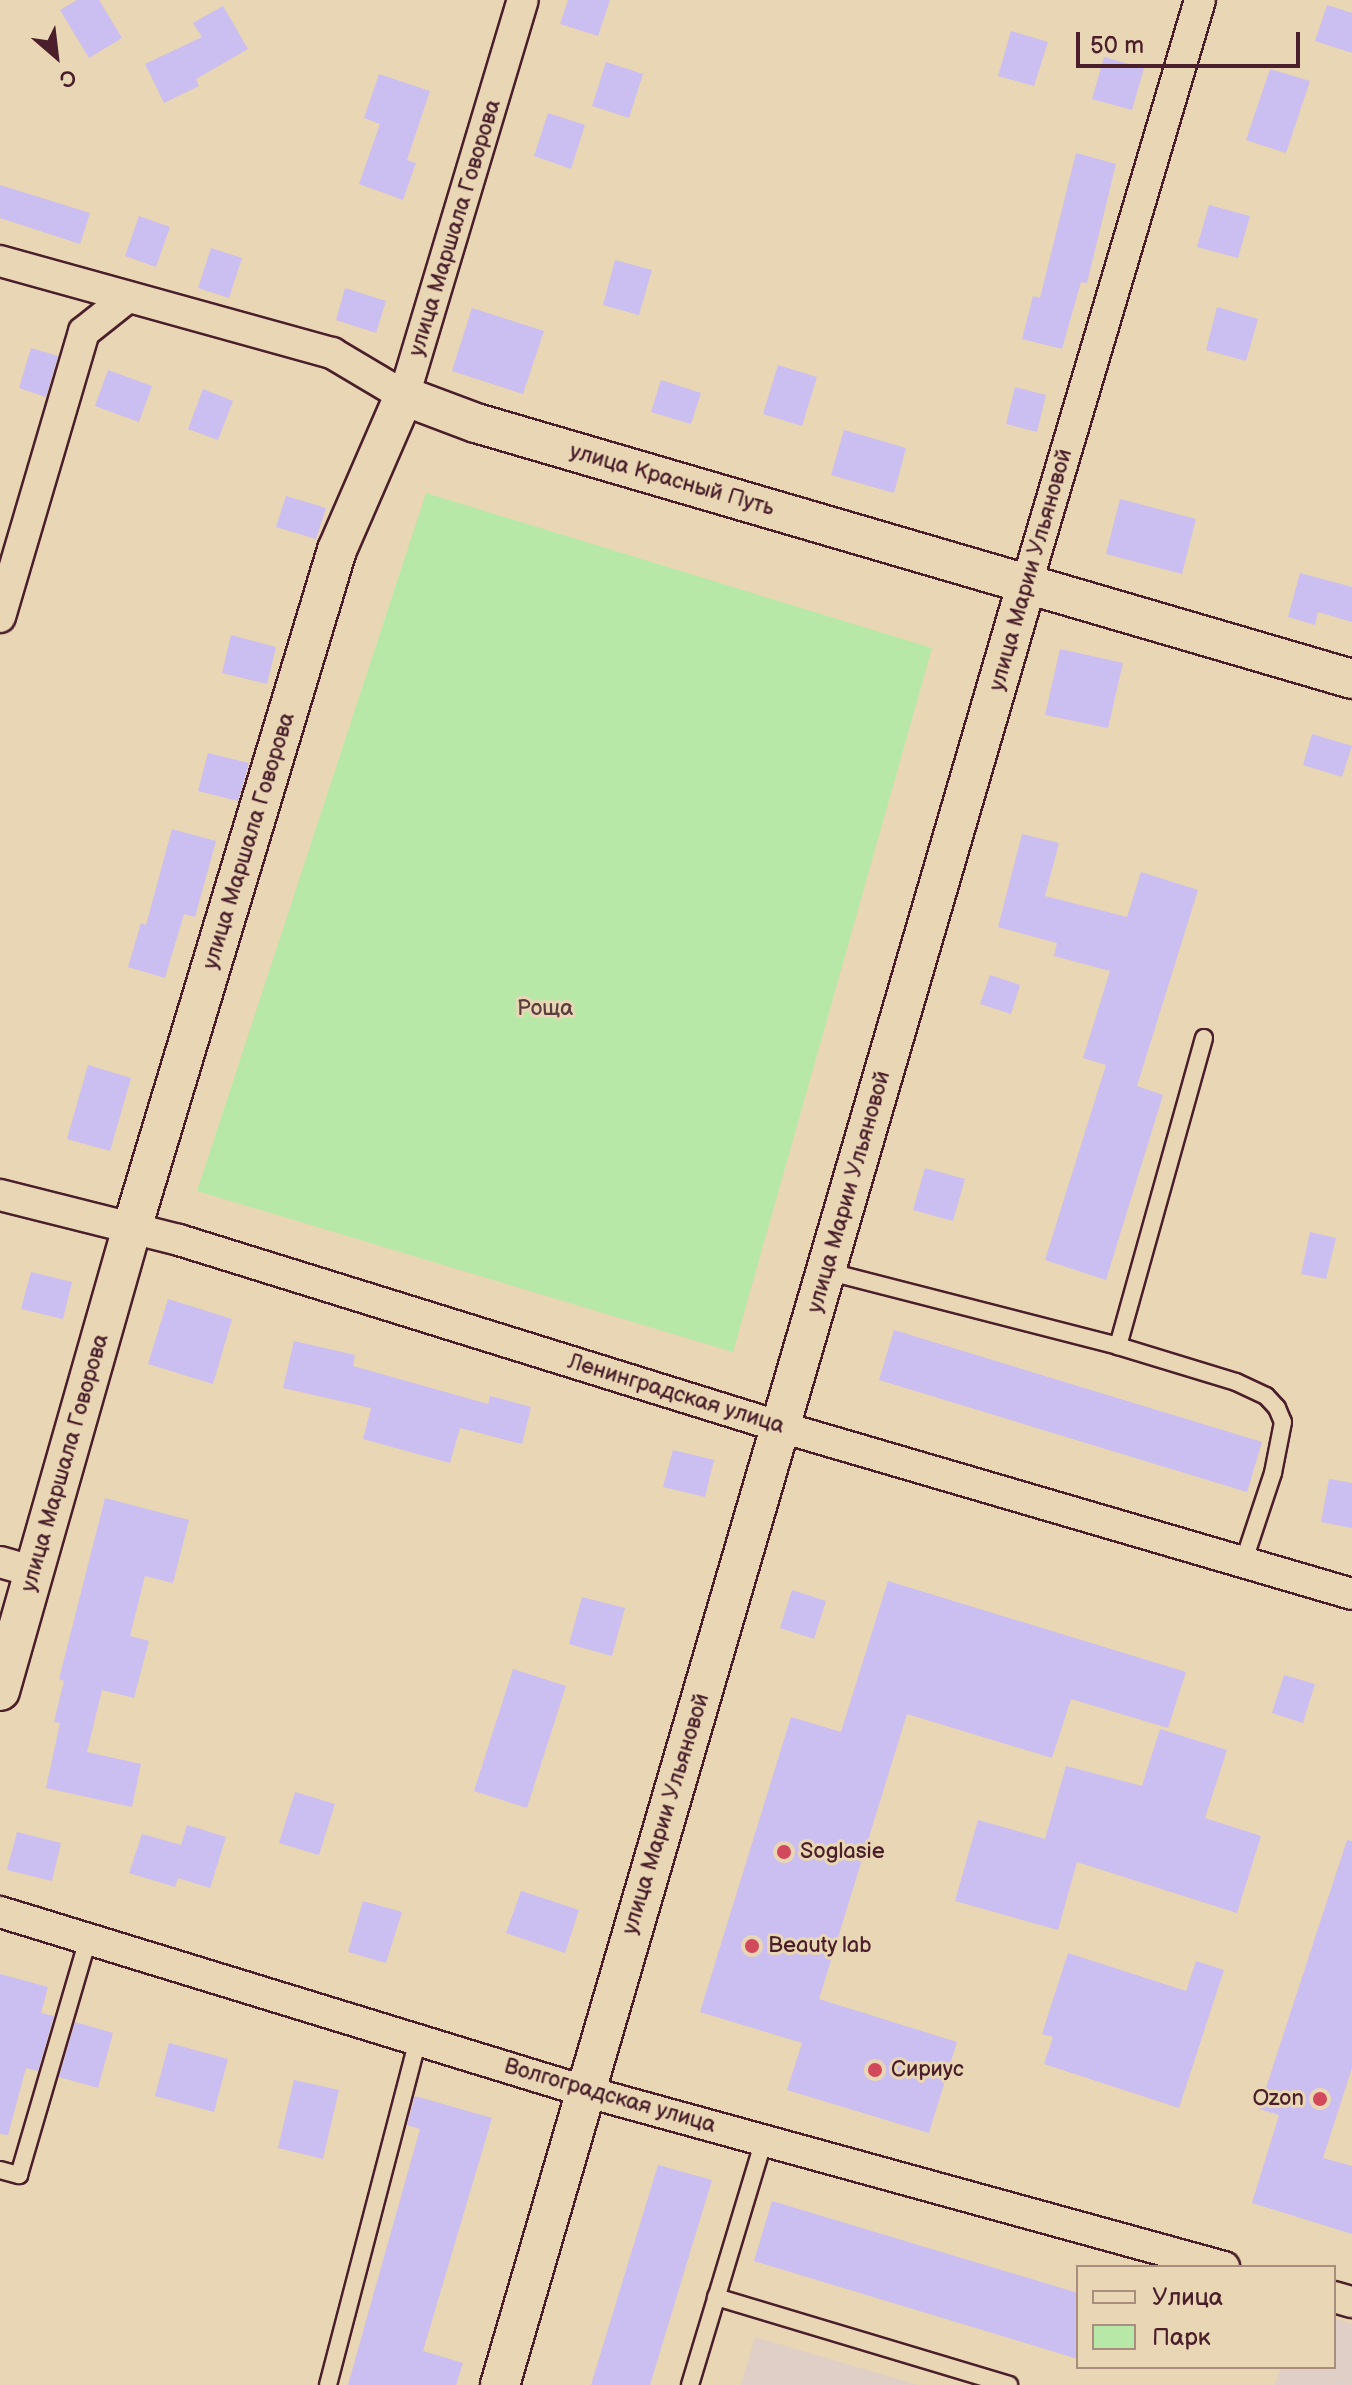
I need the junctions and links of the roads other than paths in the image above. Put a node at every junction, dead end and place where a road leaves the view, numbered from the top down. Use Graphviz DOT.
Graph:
graph roads {
  1 [pos="523,0"];
  2 [pos="1200,0"];
  3 [pos="0,261"];
  4 [pos="128,297"];
  5 [pos="404,396"];
  6 [pos="1026,586"];
  7 [pos="0,617"];
  8 [pos="1352,679"];
  9 [pos="1204,1038"];
  10 [pos="0,1195"];
  11 [pos="132,1228"];
  12 [pos="826,1271"];
  13 [pos="1118,1346"];
  14 [pos="781,1427"];
  15 [pos="1244,1560"];
  16 [pos="17,1567"];
  17 [pos="1352,1594"];
  18 [pos="0,1691"];
  19 [pos="0,1912"];
  20 [pos="88,1939"];
  21 [pos="418,2040"];
  22 [pos="584,2091"];
  23 [pos="764,2140"];
  24 [pos="0,2170"];
  25 [pos="1217,2265"];
  26 [pos="716,2297"];
  27 [pos="328,2385"];
  28 [pos="500,2385"];
  29 [pos="690,2385"];
  30 [pos="1009,2385"];
  1 -- 5 [label="street, улица Маршала Говорова"];
  2 -- 6 [label="street, улица Марии Ульяновой"];
  3 -- 4 [label="street, улица Красный Путь"];
  4 -- 5 [label="street, улица Красный Путь"];
  4 -- 7 [label="street"];
  5 -- 6 [label="street, улица Красный Путь"];
  5 -- 11 [label="street, улица Маршала Говорова"];
  6 -- 8 [label="street, улица Красный Путь"];
  6 -- 12 [label="street, улица Марии Ульяновой"];
  9 -- 13 [label="lane"];
  10 -- 11 [label="street, Ленинградская улица"];
  11 -- 14 [label="street, Ленинградская улица"];
  11 -- 16 [label="street, улица Маршала Говорова"];
  12 -- 13 [label="lane"];
  12 -- 14 [label="street, улица Марии Ульяновой"];
  13 -- 15 [label="lane"];
  14 -- 15 [label="street, Ленинградская улица"];
  14 -- 22 [label="street, улица Марии Ульяновой"];
  15 -- 17 [label="street, Ленинградская улица"];
  16 -- 18 [label="street, улица Маршала Говорова"];
  19 -- 20 [label="street, Волгоградская улица"];
  20 -- 21 [label="street, Волгоградская улица"];
  20 -- 24 [label="lane"];
  21 -- 22 [label="street, Волгоградская улица"];
  21 -- 27 [label="lane"];
  22 -- 23 [label="street, Волгоградская улица"];
  22 -- 28 [label="street, улица Марии Ульяновой"];
  23 -- 25 [label="street, Волгоградская улица"];
  23 -- 26 [label="lane"];
  26 -- 29 [label="lane"];
  26 -- 30 [label="lane"];
}
